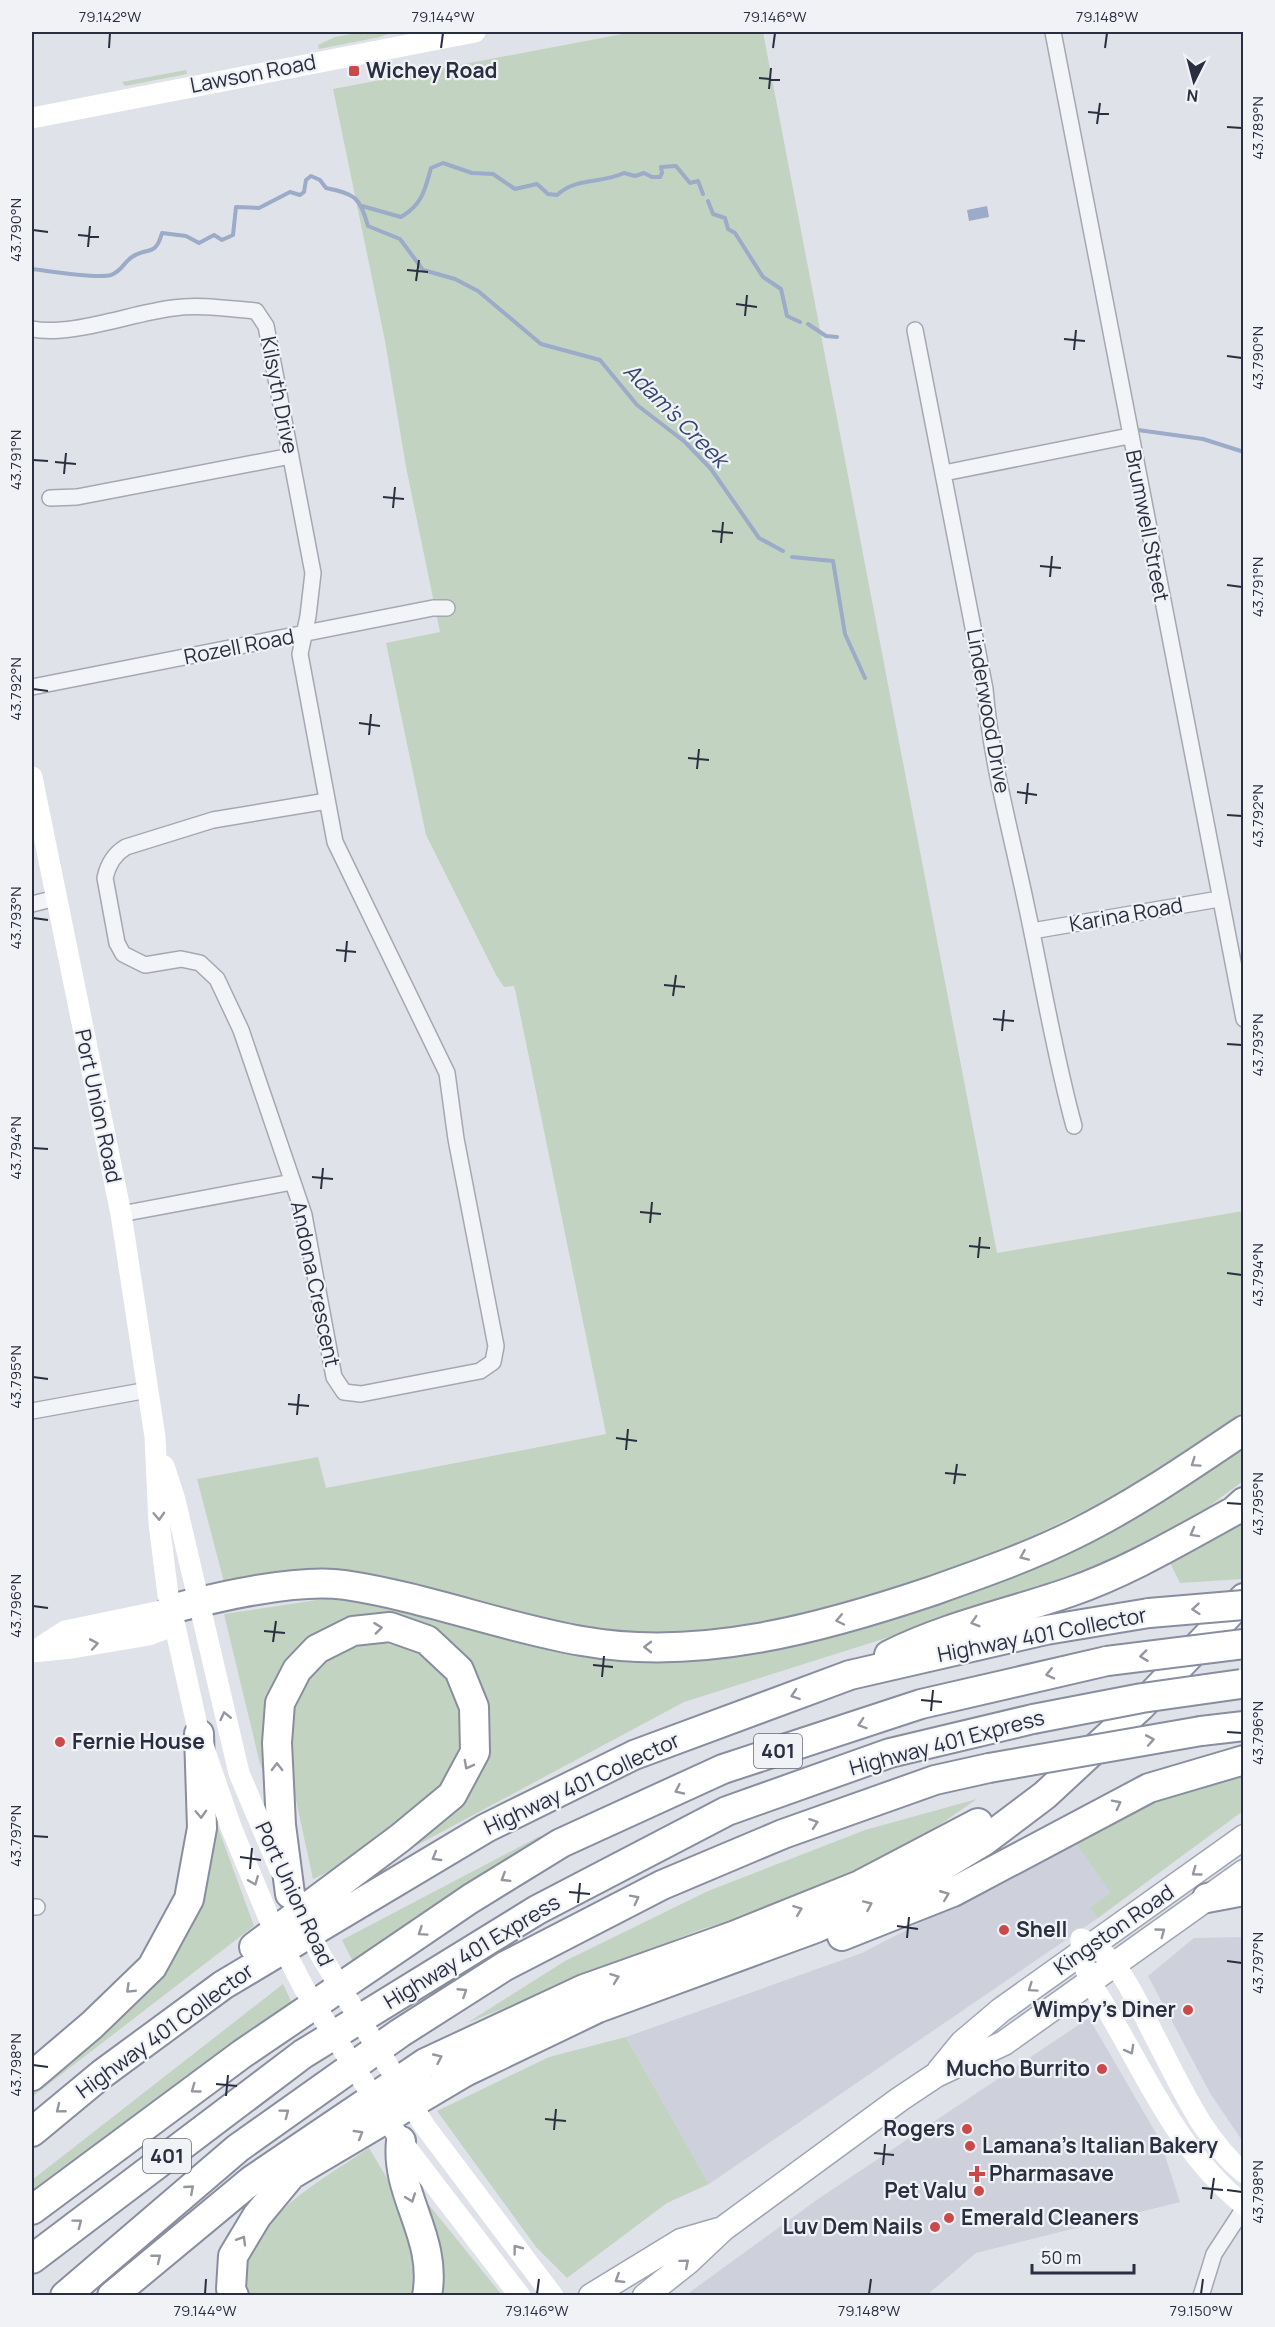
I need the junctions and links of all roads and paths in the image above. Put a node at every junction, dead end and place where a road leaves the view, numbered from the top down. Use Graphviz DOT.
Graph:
graph roads {
  1 [pos="475,32"];
  2 [pos="1053,32"];
  3 [pos="415,37"];
  4 [pos="32,118"];
  5 [pos="32,329"];
  6 [pos="915,330"];
  7 [pos="1129,436"];
  8 [pos="291,456"];
  9 [pos="944,473"];
  10 [pos="50,498"];
  11 [pos="447,608"];
  12 [pos="302,635"];
  13 [pos="32,687"];
  14 [pos="32,777"];
  15 [pos="327,801"];
  16 [pos="56,898"];
  17 [pos="1219,899"];
  18 [pos="32,904"];
  19 [pos="1032,932"];
  20 [pos="1244,1019"];
  21 [pos="1074,1126"];
  22 [pos="292,1182"];
  23 [pos="121,1215"];
  24 [pos="148,1390"];
  25 [pos="32,1411"];
  26 [pos="1244,1430"];
  27 [pos="155,1437"];
  28 [pos="1244,1502"];
  29 [pos="1244,1598"];
  30 [pos="198,1602"];
  31 [pos="1244,1605"];
  32 [pos="171,1609"];
  33 [pos="1244,1644"];
  34 [pos="34,1651"];
  35 [pos="850,1675"];
  36 [pos="1242,1684"];
  37 [pos="1141,1706"];
  38 [pos="1244,1726"];
  39 [pos="199,1734"];
  40 [pos="1244,1760"];
  41 [pos="1244,1837"];
  42 [pos="1244,1872"];
  43 [pos="1244,1891"];
  44 [pos="290,1894"];
  45 [pos="1207,1898"];
  46 [pos="1088,1950"];
  47 [pos="1114,1965"];
  48 [pos="1090,1982"];
  49 [pos="223,1984"];
  50 [pos="465,2072"];
  51 [pos="936,2075"];
  52 [pos="32,2076"];
  53 [pos="32,2132"];
  54 [pos="401,2141"];
  55 [pos="1244,2173"];
  56 [pos="1244,2206"];
  57 [pos="32,2210"];
  58 [pos="724,2228"];
  59 [pos="32,2259"];
  60 [pos="65,2295"];
  61 [pos="112,2295"];
  62 [pos="234,2295"];
  63 [pos="427,2295"];
  64 [pos="520,2295"];
  65 [pos="553,2295"];
  66 [pos="591,2295"];
  67 [pos="645,2295"];
  68 [pos="1201,2295"];
  1 -- 3 [label="main road, Lawson Road"];
  2 -- 7 [label="street, Brumwell Street"];
  3 -- 4 [label="main road, Lawson Road"];
  5 -- 8 [label="street, Kilsyth Drive"];
  6 -- 9 [label="street, Linderwood Drive"];
  7 -- 9 [label="street"];
  7 -- 17 [label="street, Brumwell Street"];
  8 -- 10 [label="street"];
  8 -- 12 [label="street, Kilsyth Drive"];
  9 -- 19 [label="street, Linderwood Drive"];
  11 -- 12 [label="street, Rozell Road"];
  12 -- 13 [label="street, Rozell Road"];
  12 -- 15 [label="street, Andona Crescent"];
  14 -- 16 [label="main road, Port Union Road"];
  15 -- 22 [label="street, Andona Crescent"];
  15 -- 22 [label="street, Andona Crescent"];
  16 -- 18 [label="street"];
  16 -- 23 [label="main road, Port Union Road"];
  17 -- 19 [label="street, Karina Road"];
  17 -- 20 [label="street, Brumwell Street"];
  19 -- 21 [label="street, Linderwood Drive"];
  22 -- 23 [label="street"];
  23 -- 24 [label="main road, Port Union Road"];
  24 -- 25 [label="street"];
  24 -- 27 [label="main road, Port Union Road"];
  26 -- 30 [label="highway, one-way"];
  27 -- 30 [label="main road, Port Union Road"];
  27 -- 32 [label="main road, Port Union Road, one-way"];
  28 -- 35 [label="highway, one-way"];
  29 -- 37 [label="highway"];
  30 -- 32 [label="highway"];
  44 -- 30 [label="main road, Port Union Road, one-way"];
  31 -- 35 [label="highway, Highway 401 Collector / 401, one-way, bridge"];
  32 -- 34 [label="main road"];
  32 -- 39 [label="main road, Port Union Road"];
  33 -- 57 [label="highway, Highway 401 Express / 401, one-way, bridge"];
  35 -- 49 [label="highway, Highway 401 Collector / 401, one-way"];
  59 -- 36 [label="highway, Highway 401 Express / 401, one-way, bridge"];
  50 -- 37 [label="highway, one-way"];
  61 -- 37 [label="highway, one-way"];
  60 -- 38 [label="highway, 401, one-way, bridge"];
  39 -- 52 [label="highway, one-way"];
  39 -- 54 [label="main road, Port Union Road, one-way, bridge"];
  50 -- 40 [label="highway, one-way"];
  41 -- 46 [label="main road, Kingston Road, one-way"];
  42 -- 45 [label="main road, Kingston Road"];
  43 -- 45 [label="highway"];
  44 -- 49 [label="highway, one-way"];
  65 -- 44 [label="main road, Port Union Road, one-way, bridge"];
  47 -- 45 [label="main road, Kingston Road, one-way"];
  46 -- 47 [label="main road"];
  46 -- 48 [label="main road"];
  46 -- 51 [label="main road, Kingston Road, one-way"];
  47 -- 48 [label="main road, Kingston Road"];
  47 -- 55 [label="main road"];
  48 -- 51 [label="main road, Kingston Road"];
  48 -- 56 [label="main road, one-way"];
  49 -- 53 [label="highway, Highway 401 Collector / 401, one-way"];
  62 -- 50 [label="highway, one-way"];
  51 -- 58 [label="main road, Kingston Road"];
  54 -- 63 [label="highway, one-way"];
  54 -- 64 [label="main road, Port Union Road"];
  56 -- 68 [label="street"];
  58 -- 66 [label="main road, Kingston Road, one-way"];
  67 -- 58 [label="main road, Kingston Road, one-way"];
}
